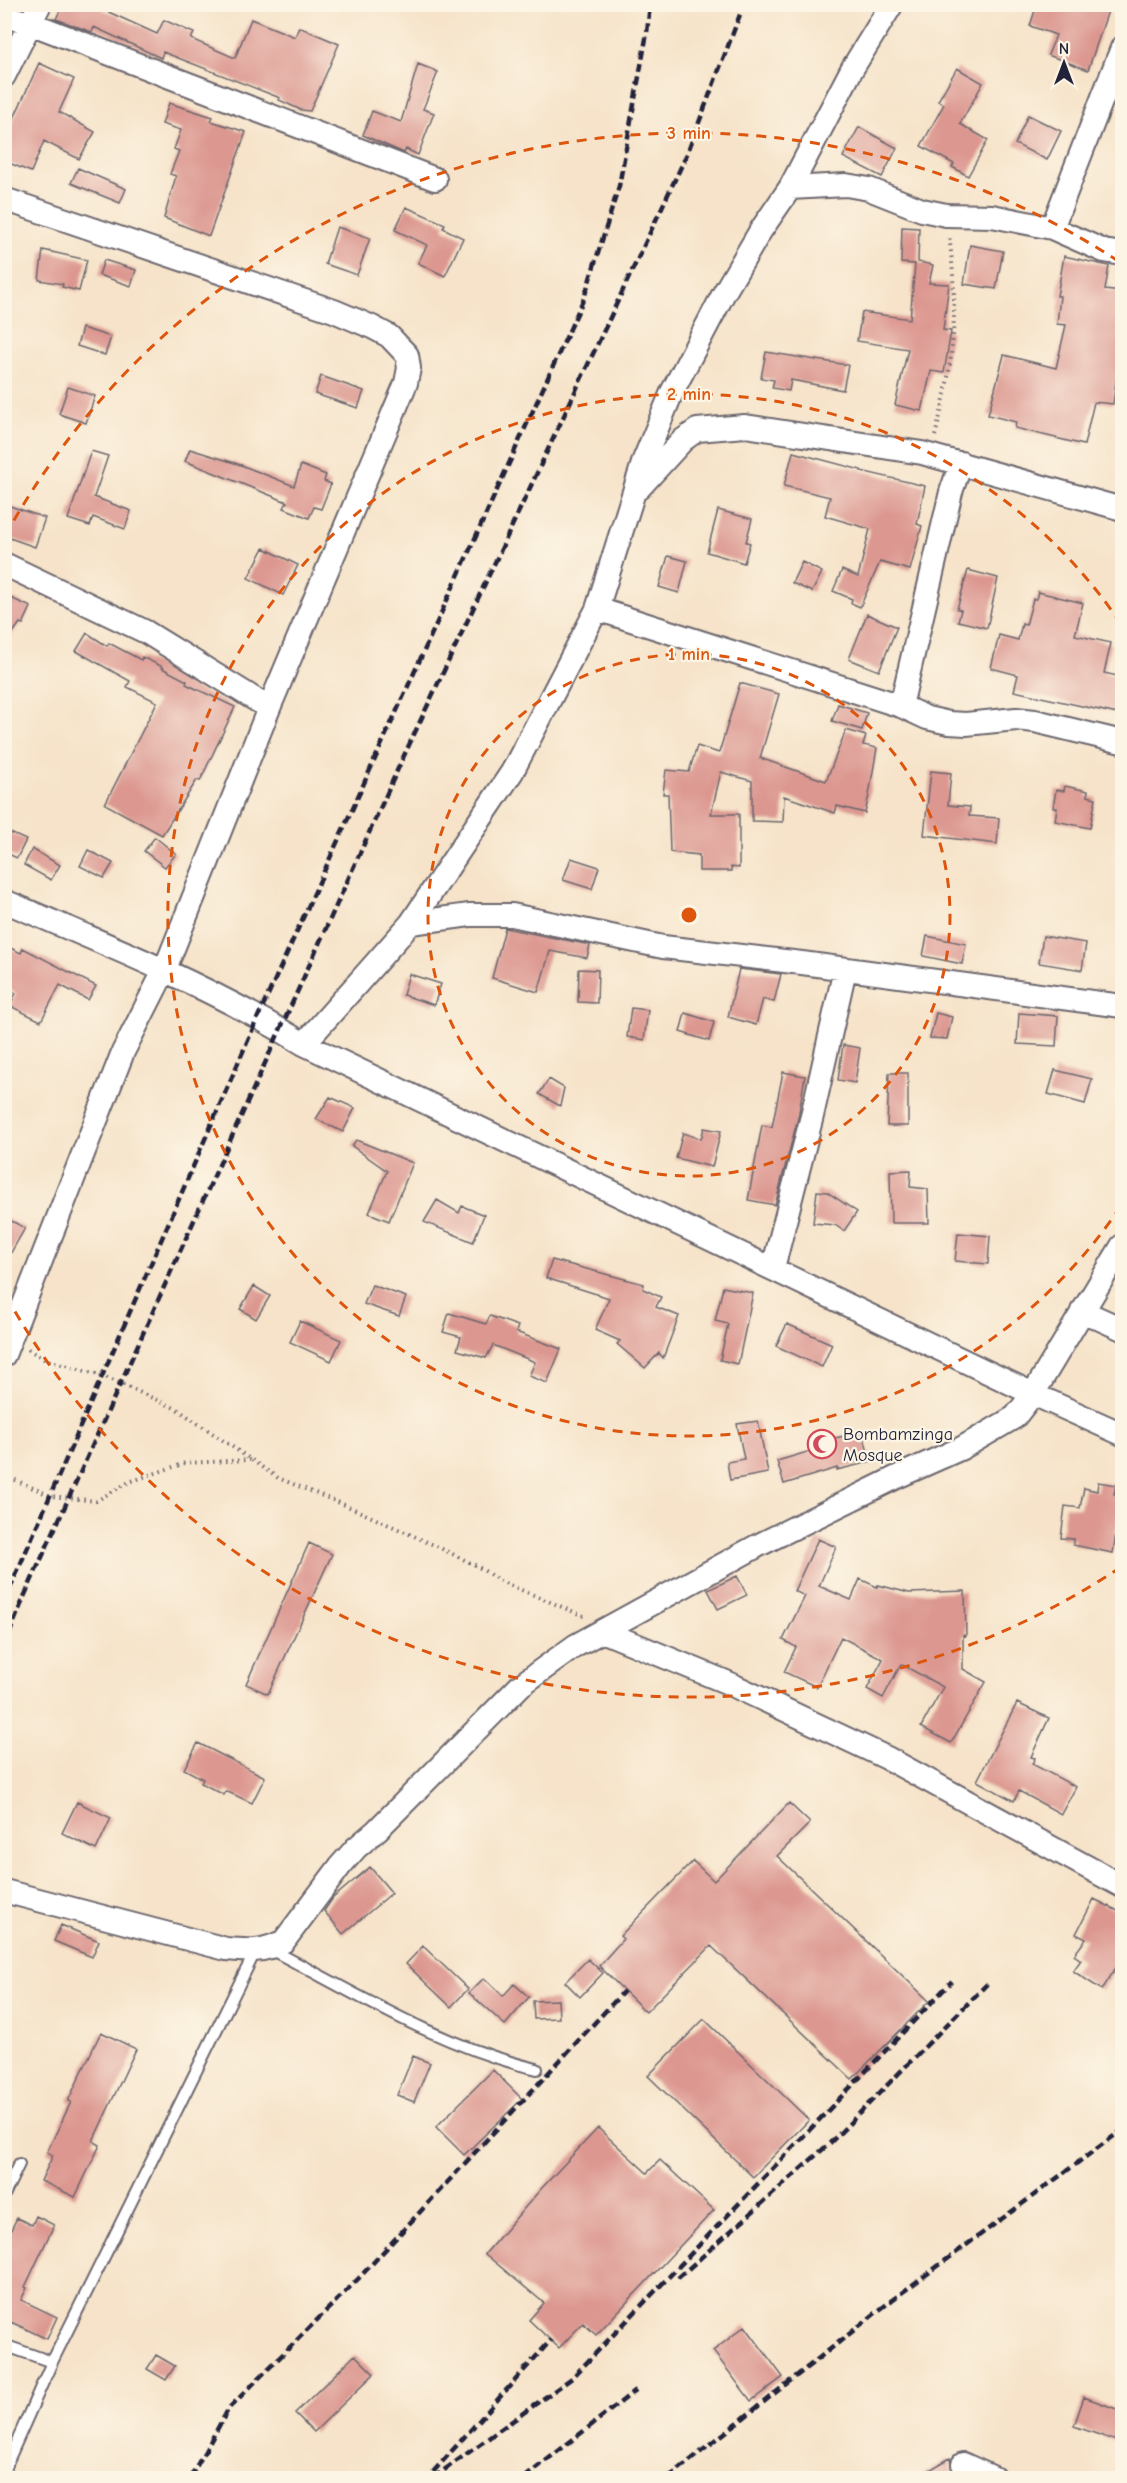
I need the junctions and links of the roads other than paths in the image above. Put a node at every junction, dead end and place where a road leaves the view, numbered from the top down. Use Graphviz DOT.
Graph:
graph roads {
  1 [pos="892,4"];
  2 [pos="35,14"];
  3 [pos="4,16"];
  4 [pos="1122,48"];
  5 [pos="4,76"];
  6 [pos="435,179"];
  7 [pos="790,188"];
  8 [pos="4,199"];
  9 [pos="1052,228"];
  10 [pos="1122,254"];
  11 [pos="961,463"];
  12 [pos="636,490"];
  13 [pos="1122,509"];
  14 [pos="4,564"];
  15 [pos="597,609"];
  16 [pos="901,706"];
  17 [pos="269,708"];
  18 [pos="1122,742"];
  19 [pos="4,901"];
  20 [pos="411,922"];
  21 [pos="165,969"];
  22 [pos="845,969"];
  23 [pos="1122,1006"];
  24 [pos="304,1044"];
  25 [pos="1122,1246"];
  26 [pos="773,1268"];
  27 [pos="1082,1311"];
  28 [pos="1122,1329"];
  29 [pos="8,1340"];
  30 [pos="1033,1394"];
  31 [pos="1122,1434"];
  32 [pos="605,1630"];
  33 [pos="1122,1886"];
  34 [pos="4,1891"];
  35 [pos="262,1950"];
  36 [pos="537,2068"];
  37 [pos="20,2164"];
  38 [pos="4,2195"];
  39 [pos="4,2345"];
  40 [pos="52,2362"];
  41 [pos="963,2464"];
  42 [pos="4,2470"];
  43 [pos="994,2478"];
  1 -- 7 [label="street"];
  2 -- 3 [label="street"];
  2 -- 5 [label="street"];
  2 -- 6 [label="street"];
  4 -- 9 [label="street"];
  7 -- 9 [label="street"];
  7 -- 12 [label="street"];
  8 -- 17 [label="street"];
  9 -- 10 [label="street"];
  11 -- 12 [label="street"];
  11 -- 13 [label="street"];
  11 -- 16 [label="street"];
  12 -- 15 [label="street"];
  14 -- 17 [label="street"];
  15 -- 16 [label="street"];
  15 -- 20 [label="street"];
  16 -- 18 [label="street"];
  17 -- 21 [label="street"];
  19 -- 21 [label="street"];
  20 -- 22 [label="street"];
  20 -- 24 [label="street"];
  21 -- 24 [label="street"];
  21 -- 29 [label="street"];
  22 -- 23 [label="street"];
  22 -- 26 [label="street"];
  24 -- 26 [label="street"];
  25 -- 27 [label="street"];
  26 -- 30 [label="street"];
  27 -- 28 [label="street"];
  27 -- 30 [label="street"];
  30 -- 31 [label="street"];
  30 -- 32 [label="street"];
  32 -- 33 [label="street"];
  32 -- 35 [label="street"];
  34 -- 35 [label="street"];
  35 -- 36 [label="lane"];
  35 -- 40 [label="lane"];
  37 -- 38 [label="lane"];
  39 -- 40 [label="lane"];
  40 -- 42 [label="lane"];
  41 -- 43 [label="street"];
}
